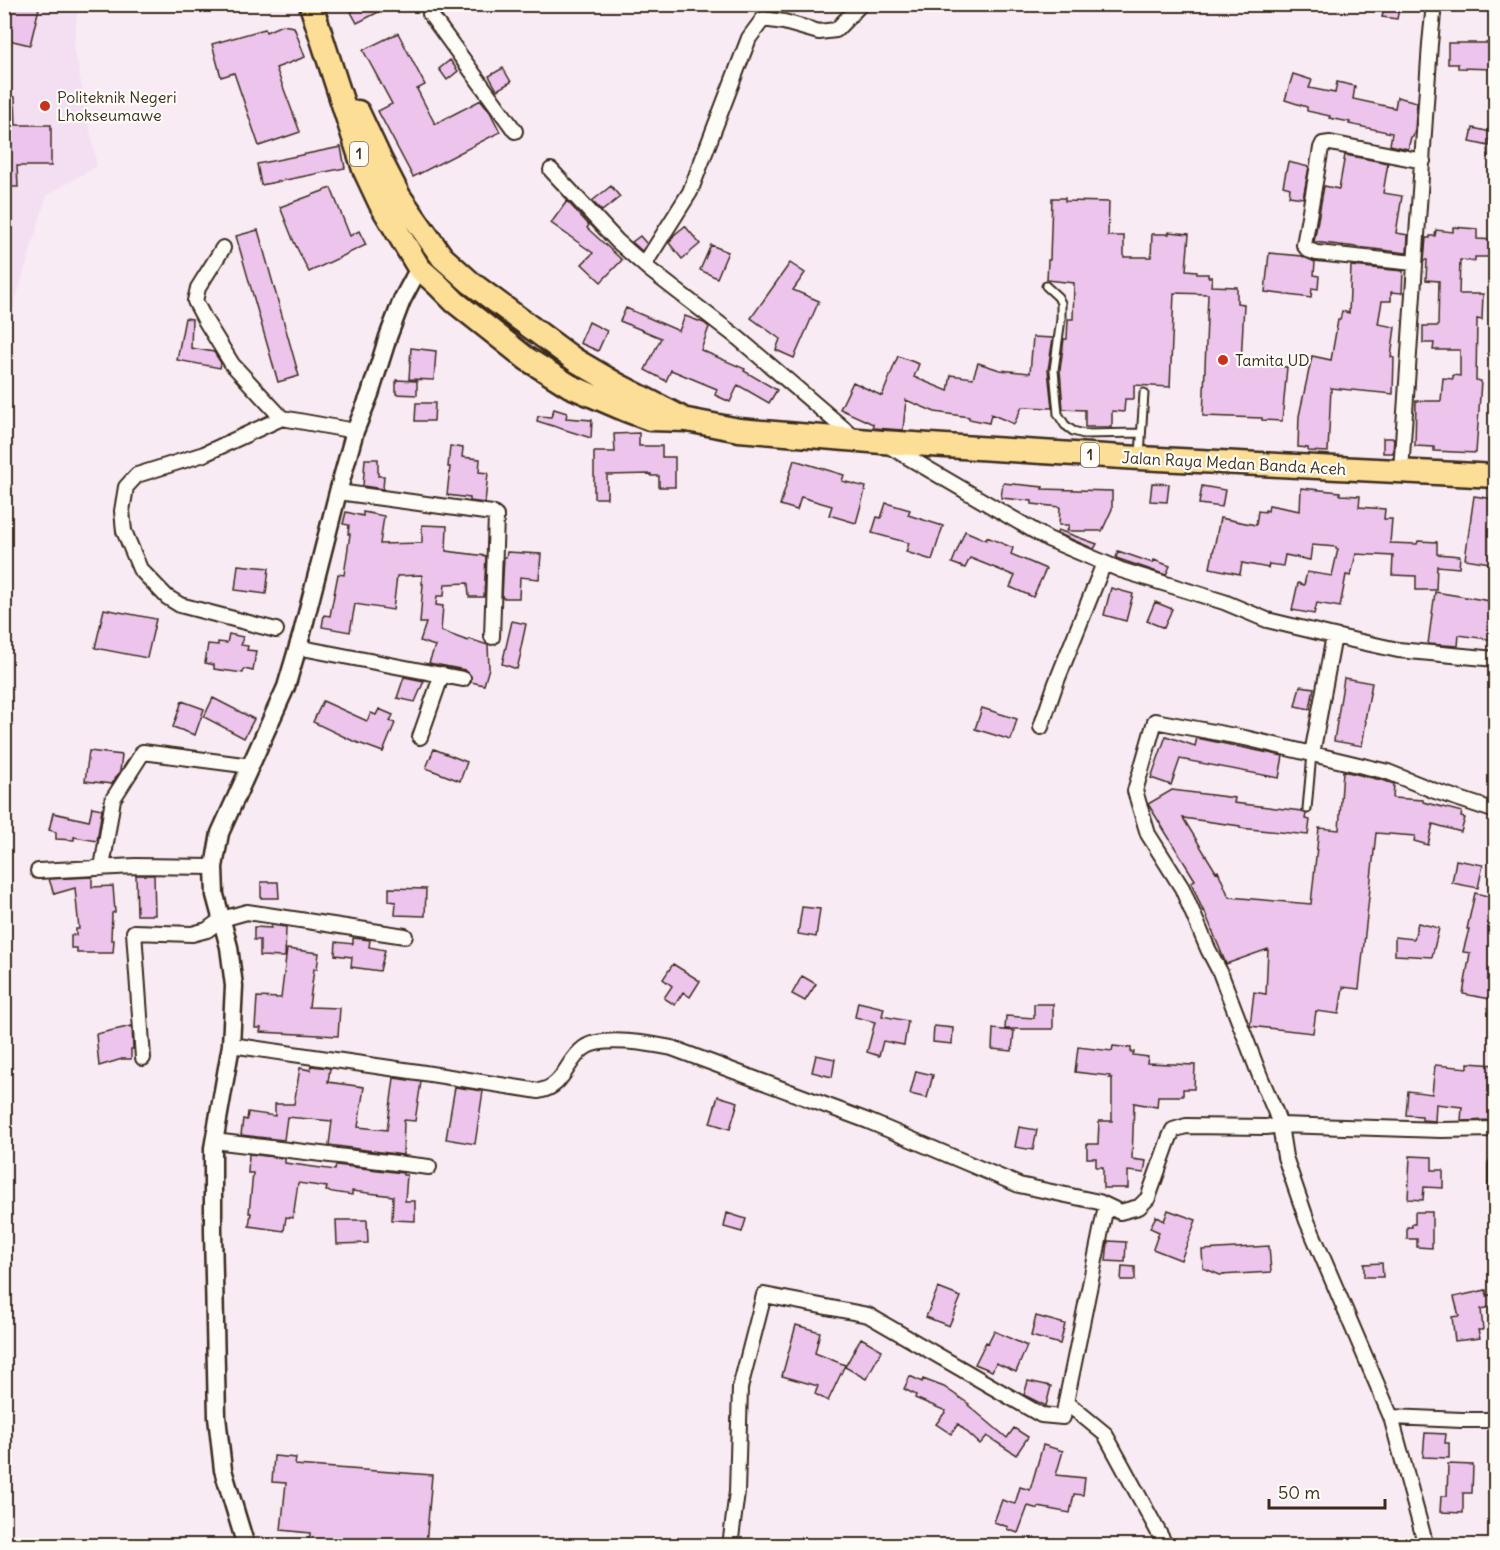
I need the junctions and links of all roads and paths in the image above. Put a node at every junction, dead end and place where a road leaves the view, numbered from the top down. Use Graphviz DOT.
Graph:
graph roads {
  1 [pos="430,4"];
  2 [pos="861,4"];
  3 [pos="1434,4"];
  4 [pos="311,6"];
  5 [pos="515,131"];
  6 [pos="1423,161"];
  7 [pos="551,170"];
  8 [pos="223,248"];
  9 [pos="1414,263"];
  10 [pos="644,265"];
  11 [pos="419,268"];
  12 [pos="1046,286"];
  13 [pos="1144,393"];
  14 [pos="282,418"];
  15 [pos="687,420"];
  16 [pos="355,431"];
  17 [pos="1141,433"];
  18 [pos="858,440"];
  19 [pos="882,442"];
  20 [pos="1139,458"];
  21 [pos="1401,471"];
  22 [pos="1496,476"];
  23 [pos="338,492"];
  24 [pos="1104,563"];
  25 [pos="276,630"];
  26 [pos="1334,636"];
  27 [pos="492,638"];
  28 [pos="297,647"];
  29 [pos="1496,659"];
  30 [pos="442,674"];
  31 [pos="463,679"];
  32 [pos="1041,727"];
  33 [pos="420,737"];
  34 [pos="1312,754"];
  35 [pos="251,766"];
  36 [pos="1307,809"];
  37 [pos="1496,811"];
  38 [pos="214,867"];
  39 [pos="102,868"];
  40 [pos="38,871"];
  41 [pos="222,919"];
  42 [pos="405,936"];
  43 [pos="231,1045"];
  44 [pos="143,1058"];
  45 [pos="1273,1126"];
  46 [pos="1496,1129"];
  47 [pos="214,1141"];
  48 [pos="1496,1166"];
  49 [pos="429,1167"];
  50 [pos="1496,1193"];
  51 [pos="1106,1206"];
  52 [pos="1066,1402"];
  53 [pos="1391,1417"];
  54 [pos="1496,1420"];
  55 [pos="246,1545"];
  56 [pos="730,1545"];
  57 [pos="1166,1545"];
  58 [pos="1426,1545"];
  1 -- 5 [label="street"];
  2 -- 10 [label="street"];
  3 -- 6 [label="street"];
  4 -- 11 [label="highway, Jalan Raya Medan Banda Aceh / 1"];
  4 -- 15 [label="highway, Jalan Raya Medan Banda Aceh / 1"];
  6 -- 9 [label="street"];
  6 -- 9 [label="street"];
  7 -- 10 [label="street"];
  8 -- 14 [label="street"];
  9 -- 21 [label="street"];
  10 -- 18 [label="street"];
  11 -- 15 [label="highway, Jalan Raya Medan Banda Aceh / 1"];
  11 -- 16 [label="street"];
  12 -- 17 [label="lane"];
  13 -- 17 [label="lane"];
  14 -- 16 [label="street"];
  14 -- 25 [label="street"];
  15 -- 18 [label="highway, Jalan Raya Medan Banda Aceh / 1"];
  16 -- 23 [label="street"];
  17 -- 20 [label="lane"];
  18 -- 19 [label="highway, Jalan Raya Medan Banda Aceh / 1"];
  19 -- 20 [label="highway, Jalan Raya Medan Banda Aceh / 1"];
  19 -- 24 [label="street"];
  20 -- 21 [label="highway, Jalan Raya Medan Banda Aceh / 1"];
  21 -- 22 [label="highway, Jalan Raya Medan Banda Aceh / 1"];
  23 -- 27 [label="street"];
  23 -- 28 [label="street"];
  24 -- 26 [label="street"];
  24 -- 32 [label="street"];
  26 -- 29 [label="street"];
  26 -- 34 [label="street"];
  28 -- 30 [label="street"];
  28 -- 35 [label="street"];
  30 -- 31 [label="street"];
  30 -- 33 [label="street"];
  34 -- 36 [label="lane"];
  34 -- 37 [label="street"];
  34 -- 45 [label="street"];
  35 -- 38 [label="street"];
  35 -- 39 [label="street"];
  38 -- 39 [label="street"];
  38 -- 41 [label="street"];
  39 -- 40 [label="street"];
  41 -- 42 [label="street"];
  41 -- 43 [label="street"];
  41 -- 44 [label="street"];
  43 -- 47 [label="street"];
  43 -- 51 [label="street"];
  45 -- 46 [label="street"];
  45 -- 51 [label="street"];
  45 -- 53 [label="street"];
  47 -- 49 [label="street"];
  47 -- 55 [label="street"];
  48 -- 50 [label="street"];
  51 -- 52 [label="street"];
  52 -- 56 [label="street"];
  52 -- 57 [label="street"];
  53 -- 54 [label="street"];
  53 -- 58 [label="street"];
}
